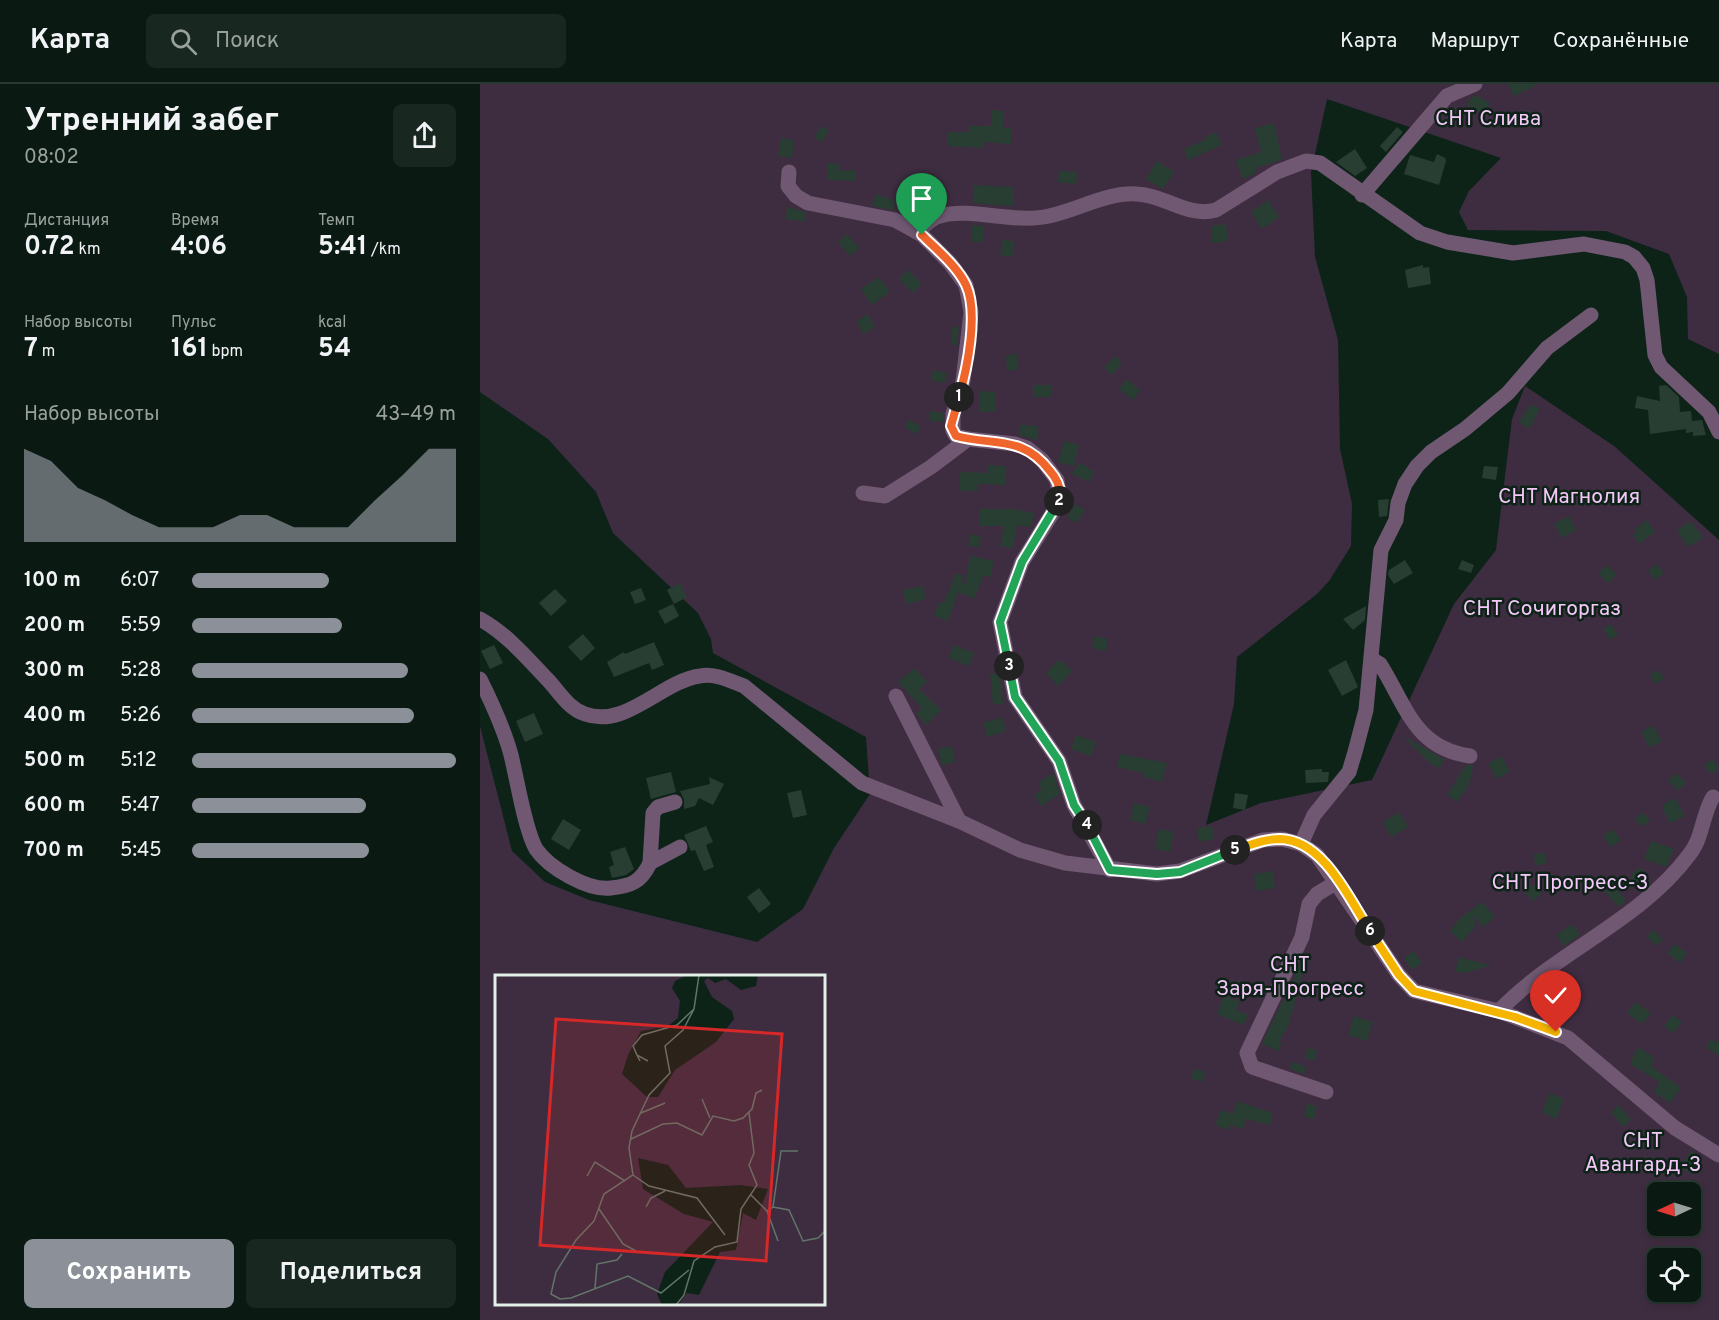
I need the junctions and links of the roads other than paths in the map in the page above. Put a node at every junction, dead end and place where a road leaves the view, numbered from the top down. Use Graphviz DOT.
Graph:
graph roads {
  1 [pos="1475,84"];
  2 [pos="1443,90"];
  3 [pos="789,172"];
  4 [pos="1362,195"];
  5 [pos="918,231"];
  6 [pos="1591,315"];
  7 [pos="1719,432"];
  8 [pos="968,439"];
  9 [pos="863,492"];
  10 [pos="480,619"];
  11 [pos="1372,659"];
  12 [pos="480,679"];
  13 [pos="896,696"];
  14 [pos="1470,756"];
  15 [pos="1713,797"];
  16 [pos="675,802"];
  17 [pos="959,821"];
  18 [pos="1301,844"];
  19 [pos="680,847"];
  20 [pos="650,863"];
  21 [pos="1110,870"];
  22 [pos="1337,882"];
  23 [pos="1499,1011"];
  24 [pos="1326,1092"];
  25 [pos="1719,1155"];
  1 -- 2 [label="street"];
  2 -- 4 [label="street"];
  3 -- 5 [label="street"];
  4 -- 5 [label="street"];
  4 -- 7 [label="street"];
  5 -- 8 [label="street"];
  6 -- 11 [label="street"];
  8 -- 9 [label="street"];
  8 -- 21 [label="street"];
  10 -- 17 [label="street"];
  11 -- 14 [label="street"];
  11 -- 18 [label="street"];
  12 -- 20 [label="street"];
  13 -- 17 [label="street"];
  15 -- 23 [label="street"];
  16 -- 20 [label="street"];
  17 -- 21 [label="street"];
  18 -- 21 [label="street"];
  18 -- 22 [label="street"];
  19 -- 20 [label="street"];
  22 -- 23 [label="street"];
  22 -- 24 [label="street"];
  23 -- 25 [label="street"];
}
